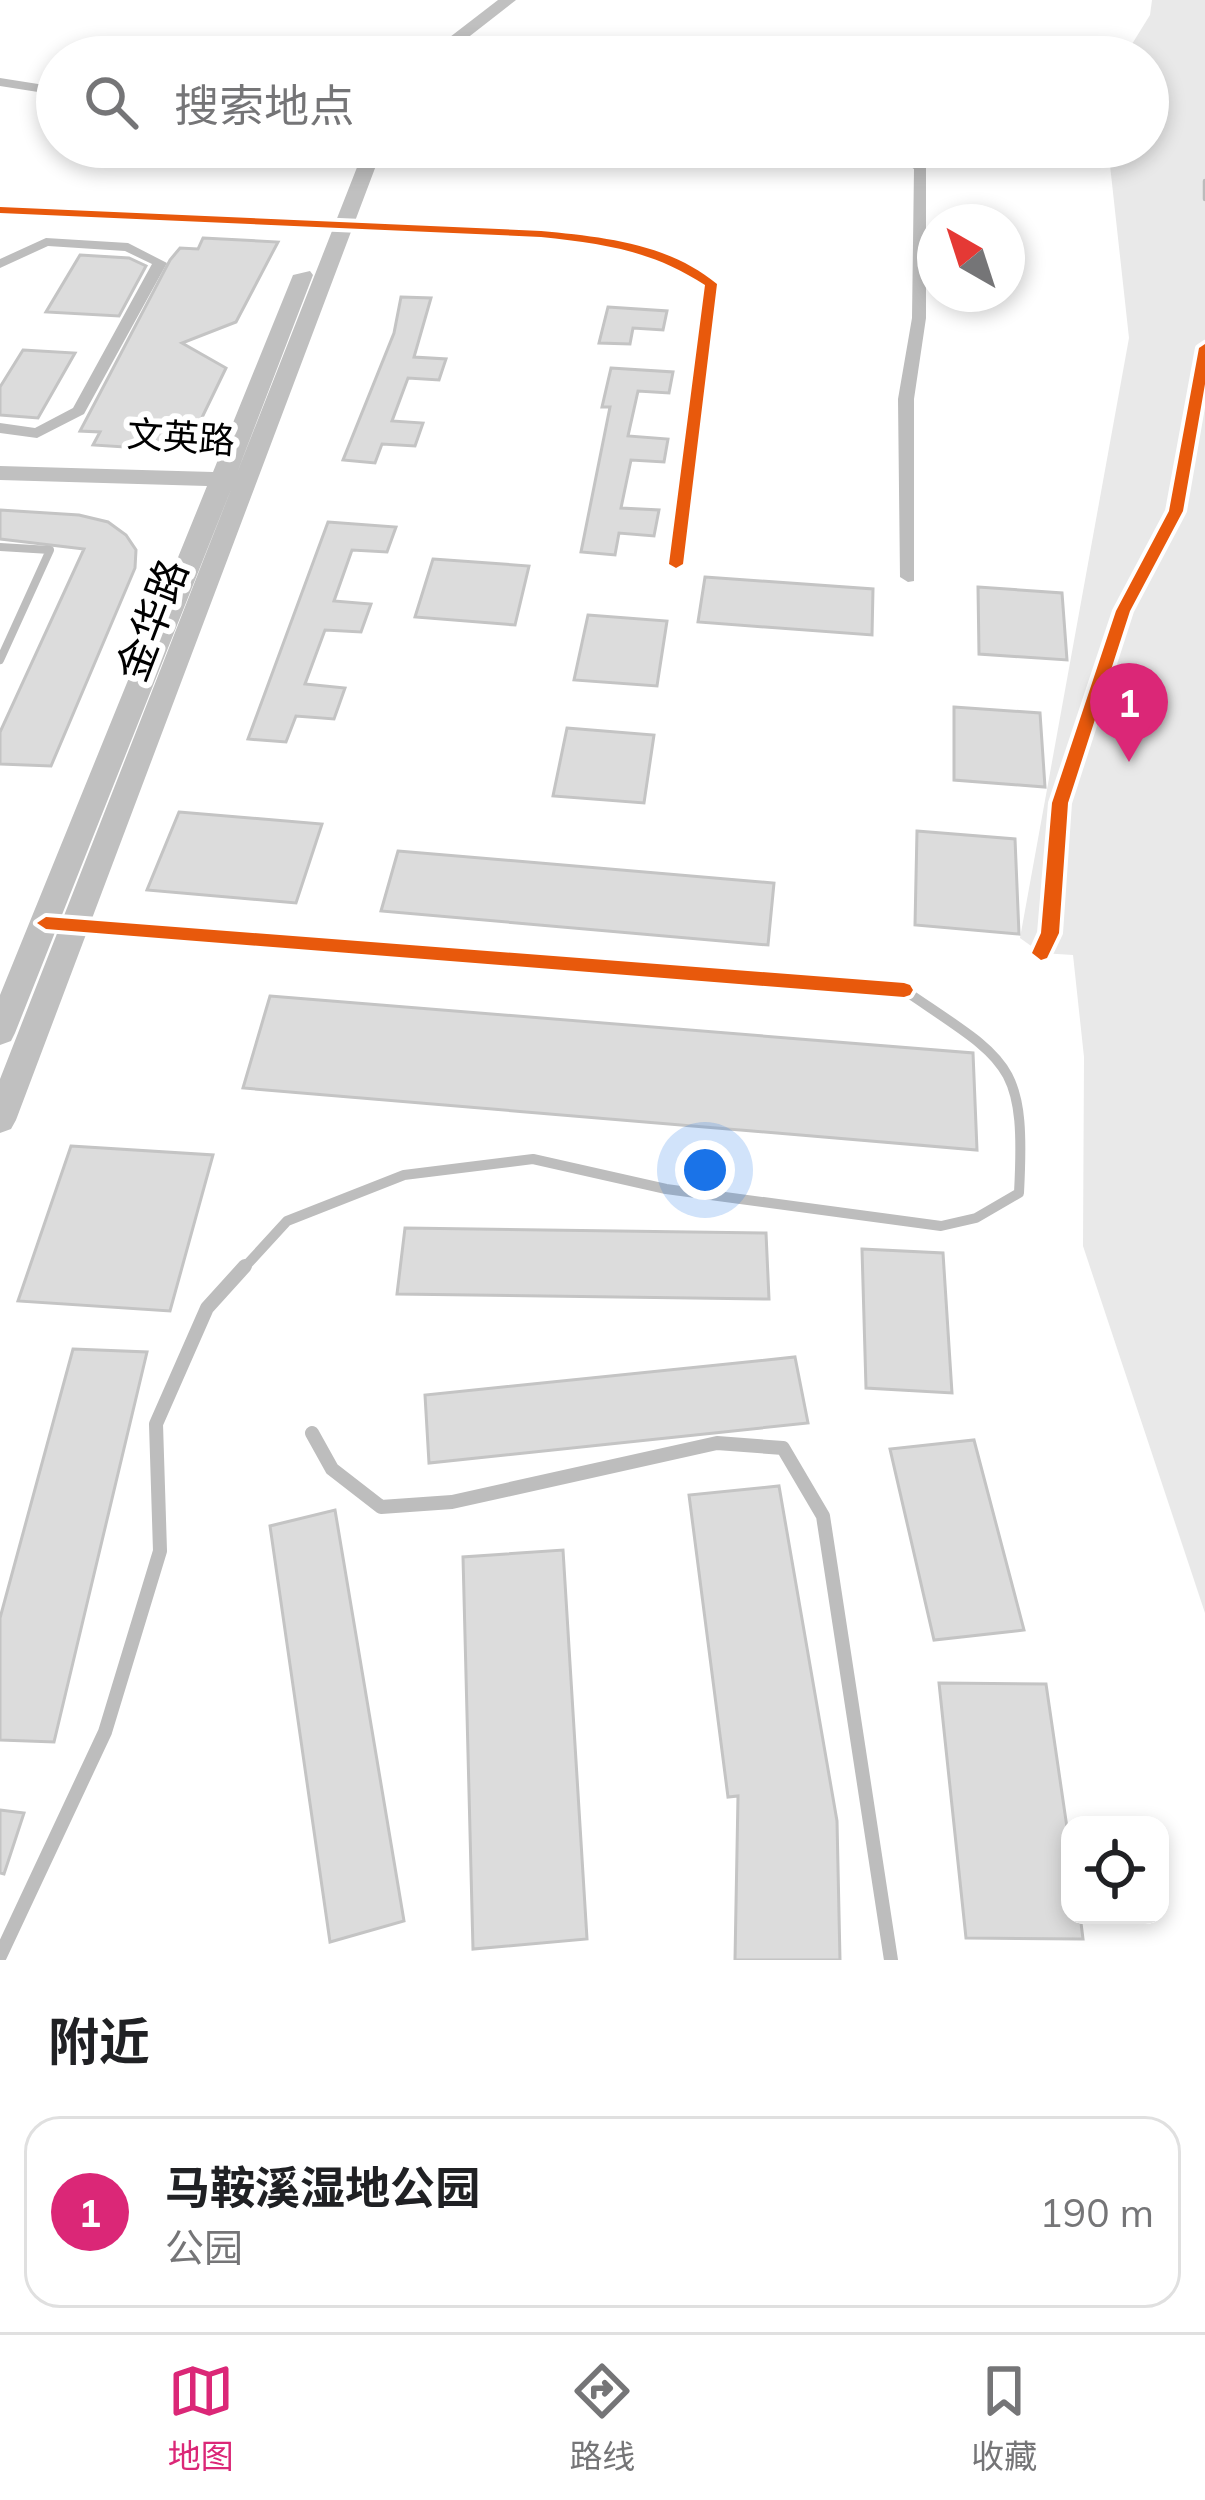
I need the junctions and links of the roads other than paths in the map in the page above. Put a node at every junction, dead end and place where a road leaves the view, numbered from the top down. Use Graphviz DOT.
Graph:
graph roads {
  1 [pos="490,0"];
  2 [pos="508,0"];
  3 [pos="441,36"];
  4 [pos="460,36"];
  5 [pos="2,85"];
  6 [pos="36,89"];
  7 [pos="348,168"];
  8 [pos="363,168"];
  9 [pos="920,168"];
  10 [pos="0,210"];
  11 [pos="86,216"];
  12 [pos="333,226"];
  13 [pos="72,244"];
  14 [pos="0,264"];
  15 [pos="0,428"];
  16 [pos="0,462"];
  17 [pos="0,472"];
  18 [pos="232,478"];
  19 [pos="0,547"];
  20 [pos="676,564"];
  21 [pos="908,577"];
  22 [pos="0,660"];
  23 [pos="46,923"];
  24 [pos="75,926"];
  25 [pos="904,989"];
  26 [pos="0,1033"];
  27 [pos="0,1120"];
  28 [pos="312,1433"];
  29 [pos="0,1956"];
  30 [pos="891,1960"];
  1 -- 3 [label="main road"];
  2 -- 4 [label="main road"];
  5 -- 6 [label="street"];
  7 -- 12 [label="main road, 金华路"];
  8 -- 12 [label="main road, 金华路"];
  9 -- 21 [label="street"];
  10 -- 11 [label="street"];
  11 -- 12 [label="street"];
  11 -- 13 [label="street"];
  12 -- 18 [label="main road, 金华路"];
  12 -- 20 [label="street"];
  13 -- 14 [label="street"];
  13 -- 15 [label="street"];
  16 -- 18 [label="main road, 文英路"];
  17 -- 18 [label="main road, 文英路"];
  18 -- 23 [label="main road, 金华路"];
  18 -- 24 [label="main road, 金华路"];
  19 -- 22 [label="lane"];
  23 -- 24 [label="street"];
  23 -- 26 [label="main road, 金华路"];
  24 -- 25 [label="street"];
  24 -- 27 [label="main road, 金华路"];
  25 -- 29 [label="lane"];
  28 -- 30 [label="lane"];
}
